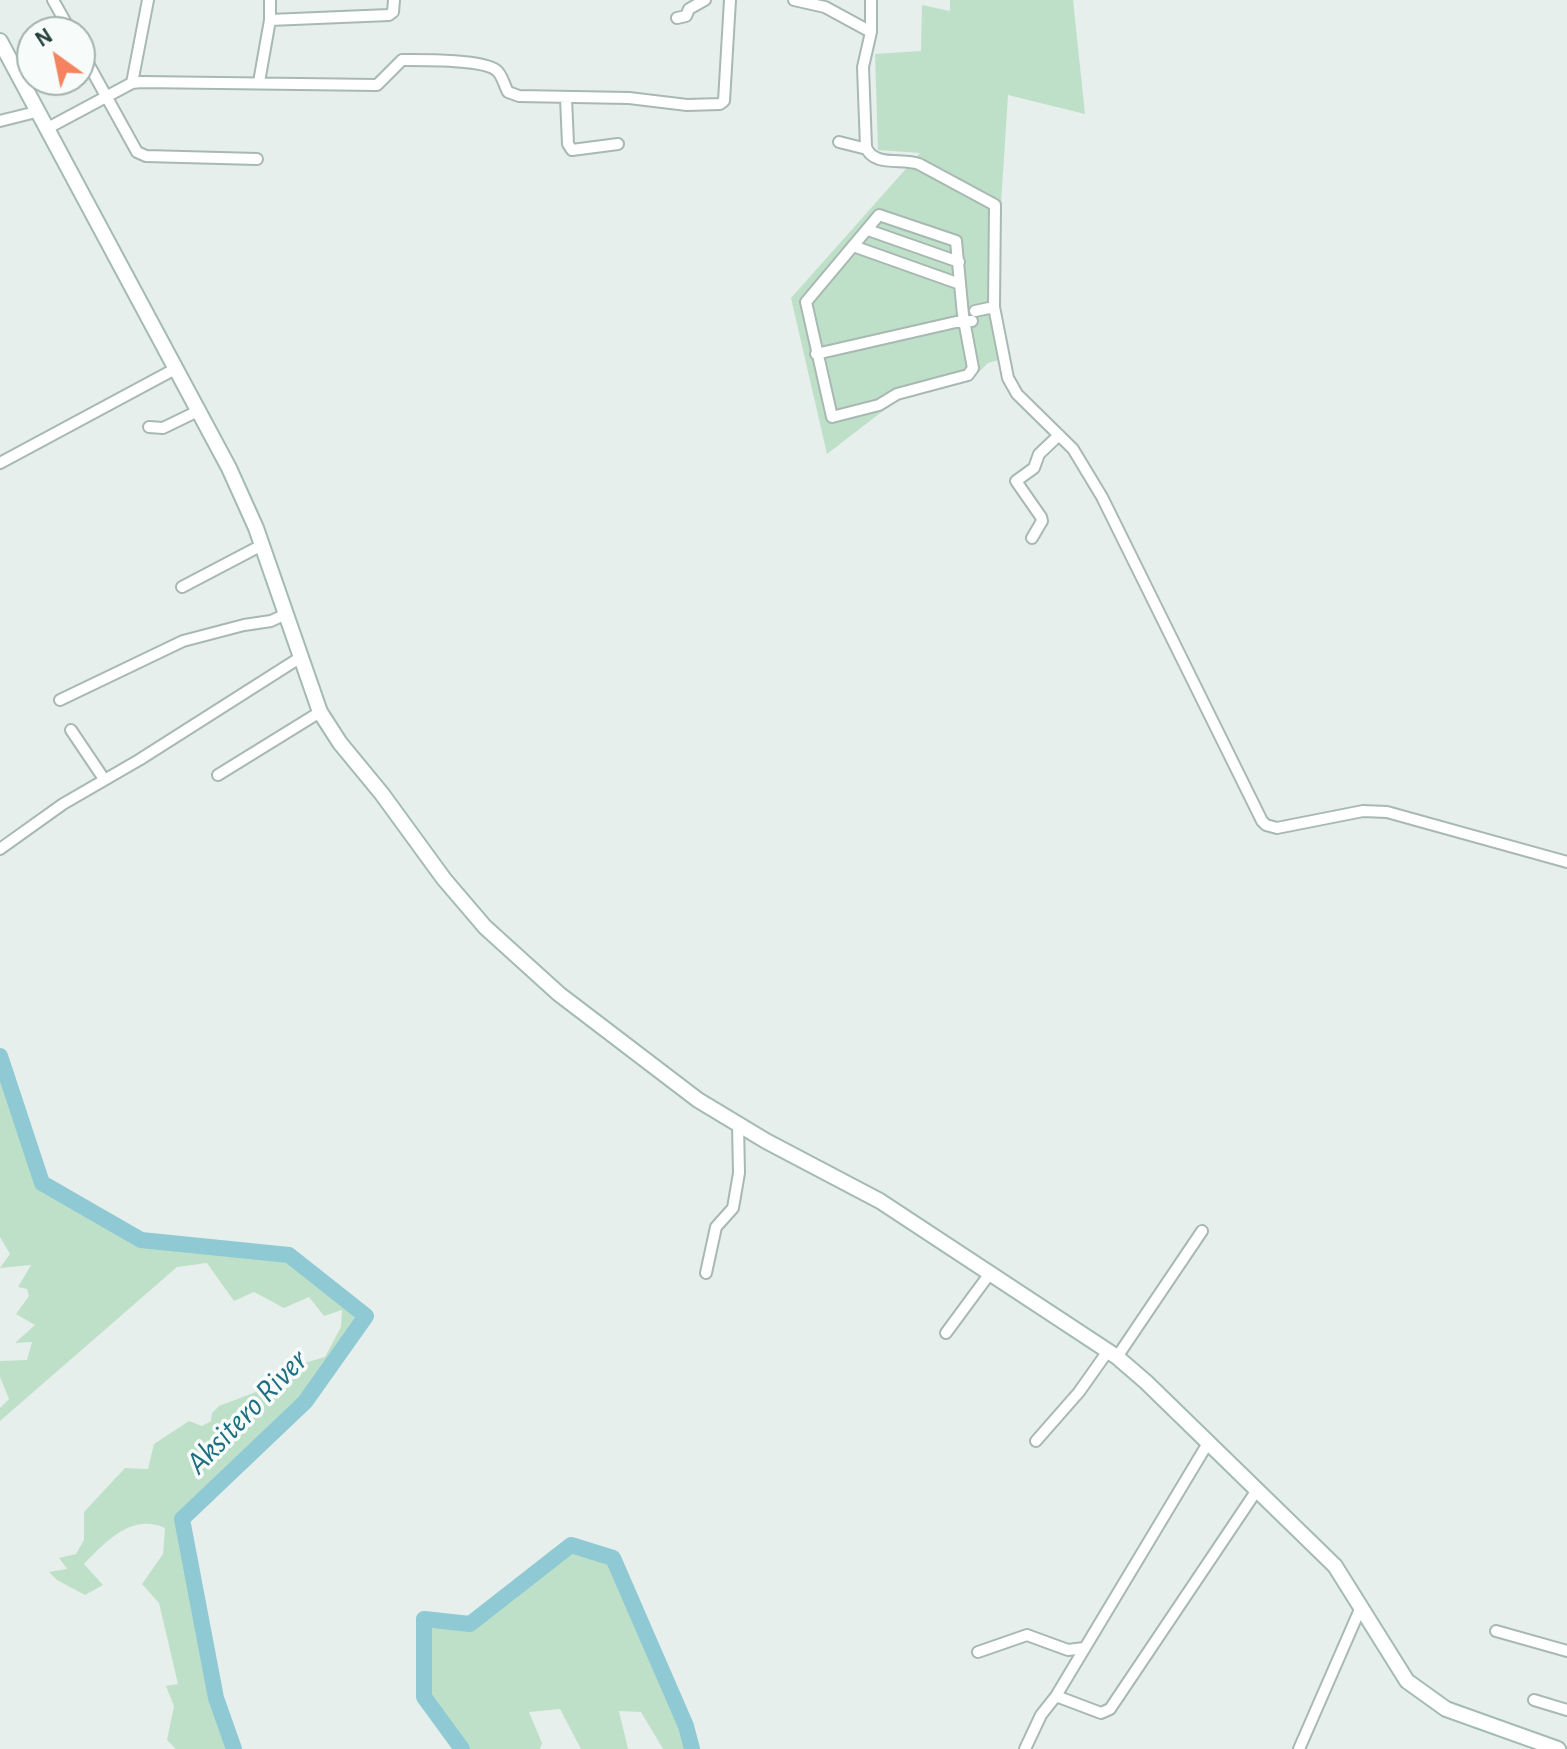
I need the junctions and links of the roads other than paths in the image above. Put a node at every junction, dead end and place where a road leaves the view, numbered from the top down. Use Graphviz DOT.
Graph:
graph roads {
  1 [pos="148,0"];
  2 [pos="270,0"];
  3 [pos="394,0"];
  4 [pos="705,0"];
  5 [pos="730,0"];
  6 [pos="794,0"];
  7 [pos="871,0"];
  8 [pos="677,18"];
  9 [pos="270,20"];
  10 [pos="871,32"];
  11 [pos="0,41"];
  12 [pos="96,78"];
  13 [pos="259,82"];
  14 [pos="132,83"];
  15 [pos="107,98"];
  16 [pos="566,98"];
  17 [pos="36,112"];
  18 [pos="0,121"];
  19 [pos="46,129"];
  20 [pos="839,142"];
  21 [pos="618,144"];
  22 [pos="867,149"];
  23 [pos="257,159"];
  24 [pos="868,230"];
  25 [pos="853,246"];
  26 [pos="959,262"];
  27 [pos="960,284"];
  28 [pos="996,312"];
  29 [pos="969,317"];
  30 [pos="816,354"];
  31 [pos="175,369"];
  32 [pos="198,411"];
  33 [pos="149,427"];
  34 [pos="1059,435"];
  35 [pos="0,463"];
  36 [pos="1032,538"];
  37 [pos="262,545"];
  38 [pos="182,587"];
  39 [pos="286,614"];
  40 [pos="301,657"];
  41 [pos="60,700"];
  42 [pos="320,712"];
  43 [pos="71,730"];
  44 [pos="218,775"];
  45 [pos="104,779"];
  46 [pos="0,849"];
  47 [pos="1567,862"];
  48 [pos="738,1125"];
  49 [pos="1202,1231"];
  50 [pos="991,1272"];
  51 [pos="706,1273"];
  52 [pos="946,1333"];
  53 [pos="1112,1354"];
  54 [pos="1036,1441"];
  55 [pos="1208,1443"];
  56 [pos="1257,1490"];
  57 [pos="1361,1607"];
  58 [pos="1496,1631"];
  59 [pos="1084,1648"];
  60 [pos="1567,1651"];
  61 [pos="978,1652"];
  62 [pos="1056,1696"];
  63 [pos="1534,1700"];
  64 [pos="1567,1710"];
  65 [pos="1025,1749"];
  66 [pos="1299,1749"];
  67 [pos="1558,1749"];
  1 -- 14 [label="street"];
  2 -- 9 [label="street"];
  3 -- 9 [label="street"];
  4 -- 8 [label="street"];
  5 -- 16 [label="street"];
  6 -- 10 [label="street"];
  7 -- 10 [label="street"];
  9 -- 13 [label="street"];
  10 -- 22 [label="street"];
  11 -- 17 [label="street"];
  12 -- 15 [label="street"];
  13 -- 14 [label="street"];
  13 -- 16 [label="street"];
  14 -- 15 [label="street"];
  15 -- 19 [label="street"];
  15 -- 23 [label="street"];
  16 -- 21 [label="street"];
  17 -- 18 [label="street"];
  17 -- 19 [label="street"];
  19 -- 31 [label="street"];
  20 -- 22 [label="street"];
  22 -- 28 [label="street"];
  24 -- 25 [label="street"];
  24 -- 26 [label="street"];
  24 -- 26 [label="street"];
  25 -- 27 [label="street"];
  25 -- 30 [label="street"];
  26 -- 27 [label="street"];
  27 -- 29 [label="street"];
  28 -- 29 [label="street"];
  28 -- 34 [label="street"];
  29 -- 30 [label="street"];
  29 -- 30 [label="street"];
  31 -- 32 [label="street"];
  31 -- 35 [label="street"];
  32 -- 33 [label="street"];
  32 -- 37 [label="street"];
  34 -- 36 [label="street"];
  34 -- 47 [label="street"];
  37 -- 38 [label="street"];
  37 -- 39 [label="street"];
  39 -- 40 [label="street"];
  39 -- 41 [label="street"];
  40 -- 42 [label="street"];
  40 -- 45 [label="street"];
  42 -- 44 [label="street"];
  42 -- 48 [label="street"];
  43 -- 45 [label="street"];
  45 -- 46 [label="street"];
  48 -- 50 [label="street"];
  48 -- 51 [label="street"];
  49 -- 53 [label="street"];
  50 -- 52 [label="street"];
  50 -- 53 [label="street"];
  53 -- 54 [label="street"];
  53 -- 55 [label="street"];
  55 -- 56 [label="street"];
  55 -- 59 [label="street"];
  56 -- 57 [label="street"];
  56 -- 62 [label="street"];
  57 -- 66 [label="street"];
  57 -- 67 [label="street"];
  58 -- 60 [label="street"];
  59 -- 61 [label="street"];
  59 -- 62 [label="street"];
  62 -- 65 [label="street"];
  63 -- 64 [label="street"];
}
